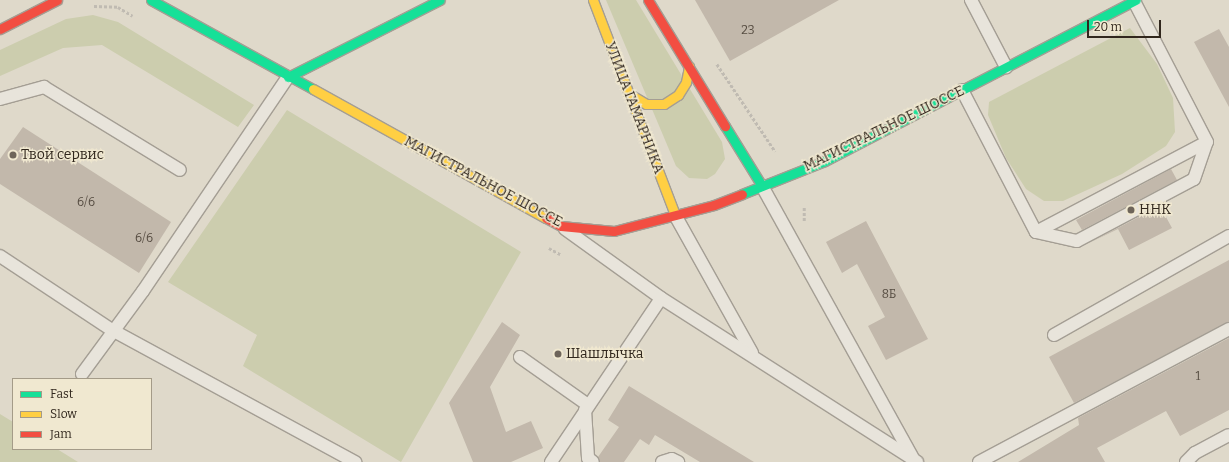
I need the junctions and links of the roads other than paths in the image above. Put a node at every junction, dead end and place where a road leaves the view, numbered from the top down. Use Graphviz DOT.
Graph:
graph roads {
  1 [pos="57,0"];
  2 [pos="151,0"];
  3 [pos="440,0"];
  4 [pos="594,0"];
  5 [pos="648,0"];
  6 [pos="971,0"];
  7 [pos="1135,1"];
  8 [pos="0,29"];
  9 [pos="689,66"];
  10 [pos="1006,67"];
  11 [pos="288,77"];
  12 [pos="962,90"];
  13 [pos="628,93"];
  14 [pos="0,99"];
  15 [pos="1207,142"];
  16 [pos="180,170"];
  17 [pos="762,186"];
  18 [pos="675,215"];
  19 [pos="561,226"];
  20 [pos="1036,232"];
  21 [pos="1229,236"];
  22 [pos="0,256"];
  23 [pos="661,298"];
  24 [pos="1229,329"];
  25 [pos="112,330"];
  26 [pos="1054,335"];
  27 [pos="752,354"];
  28 [pos="520,357"];
  29 [pos="82,374"];
  30 [pos="587,408"];
  31 [pos="1229,435"];
  32 [pos="916,461"];
  33 [pos="355,462"];
  34 [pos="552,462"];
  35 [pos="593,462"];
  36 [pos="662,462"];
  37 [pos="678,462"];
  38 [pos="978,462"];
  39 [pos="1186,462"];
  1 -- 8 [label="main road"];
  2 -- 11 [label="main road, МАГИСТРАЛЬНОЕ ШОССЕ"];
  3 -- 11 [label="main road"];
  4 -- 13 [label="main road, УЛИЦА ГАМАРНИКА"];
  5 -- 9 [label="main road"];
  6 -- 10 [label="lane"];
  7 -- 10 [label="main road, МАГИСТРАЛЬНОЕ ШОССЕ"];
  7 -- 15 [label="lane"];
  9 -- 13 [label="main road"];
  9 -- 17 [label="main road"];
  10 -- 12 [label="main road, МАГИСТРАЛЬНОЕ ШОССЕ"];
  11 -- 19 [label="main road, МАГИСТРАЛЬНОЕ ШОССЕ"];
  11 -- 25 [label="lane"];
  12 -- 17 [label="main road, МАГИСТРАЛЬНОЕ ШОССЕ"];
  12 -- 20 [label="lane"];
  13 -- 18 [label="main road, УЛИЦА ГАМАРНИКА"];
  14 -- 16 [label="lane"];
  15 -- 20 [label="lane"];
  15 -- 20 [label="lane"];
  17 -- 18 [label="main road, МАГИСТРАЛЬНОЕ ШОССЕ"];
  17 -- 32 [label="lane"];
  18 -- 19 [label="main road, МАГИСТРАЛЬНОЕ ШОССЕ"];
  18 -- 27 [label="lane"];
  19 -- 23 [label="lane"];
  21 -- 26 [label="lane"];
  22 -- 25 [label="lane"];
  23 -- 27 [label="lane"];
  23 -- 30 [label="lane"];
  24 -- 38 [label="lane"];
  25 -- 29 [label="lane"];
  25 -- 33 [label="lane"];
  27 -- 32 [label="lane"];
  28 -- 30 [label="lane"];
  30 -- 34 [label="lane"];
  30 -- 35 [label="lane"];
  31 -- 39 [label="lane"];
  36 -- 37 [label="lane"];
}
